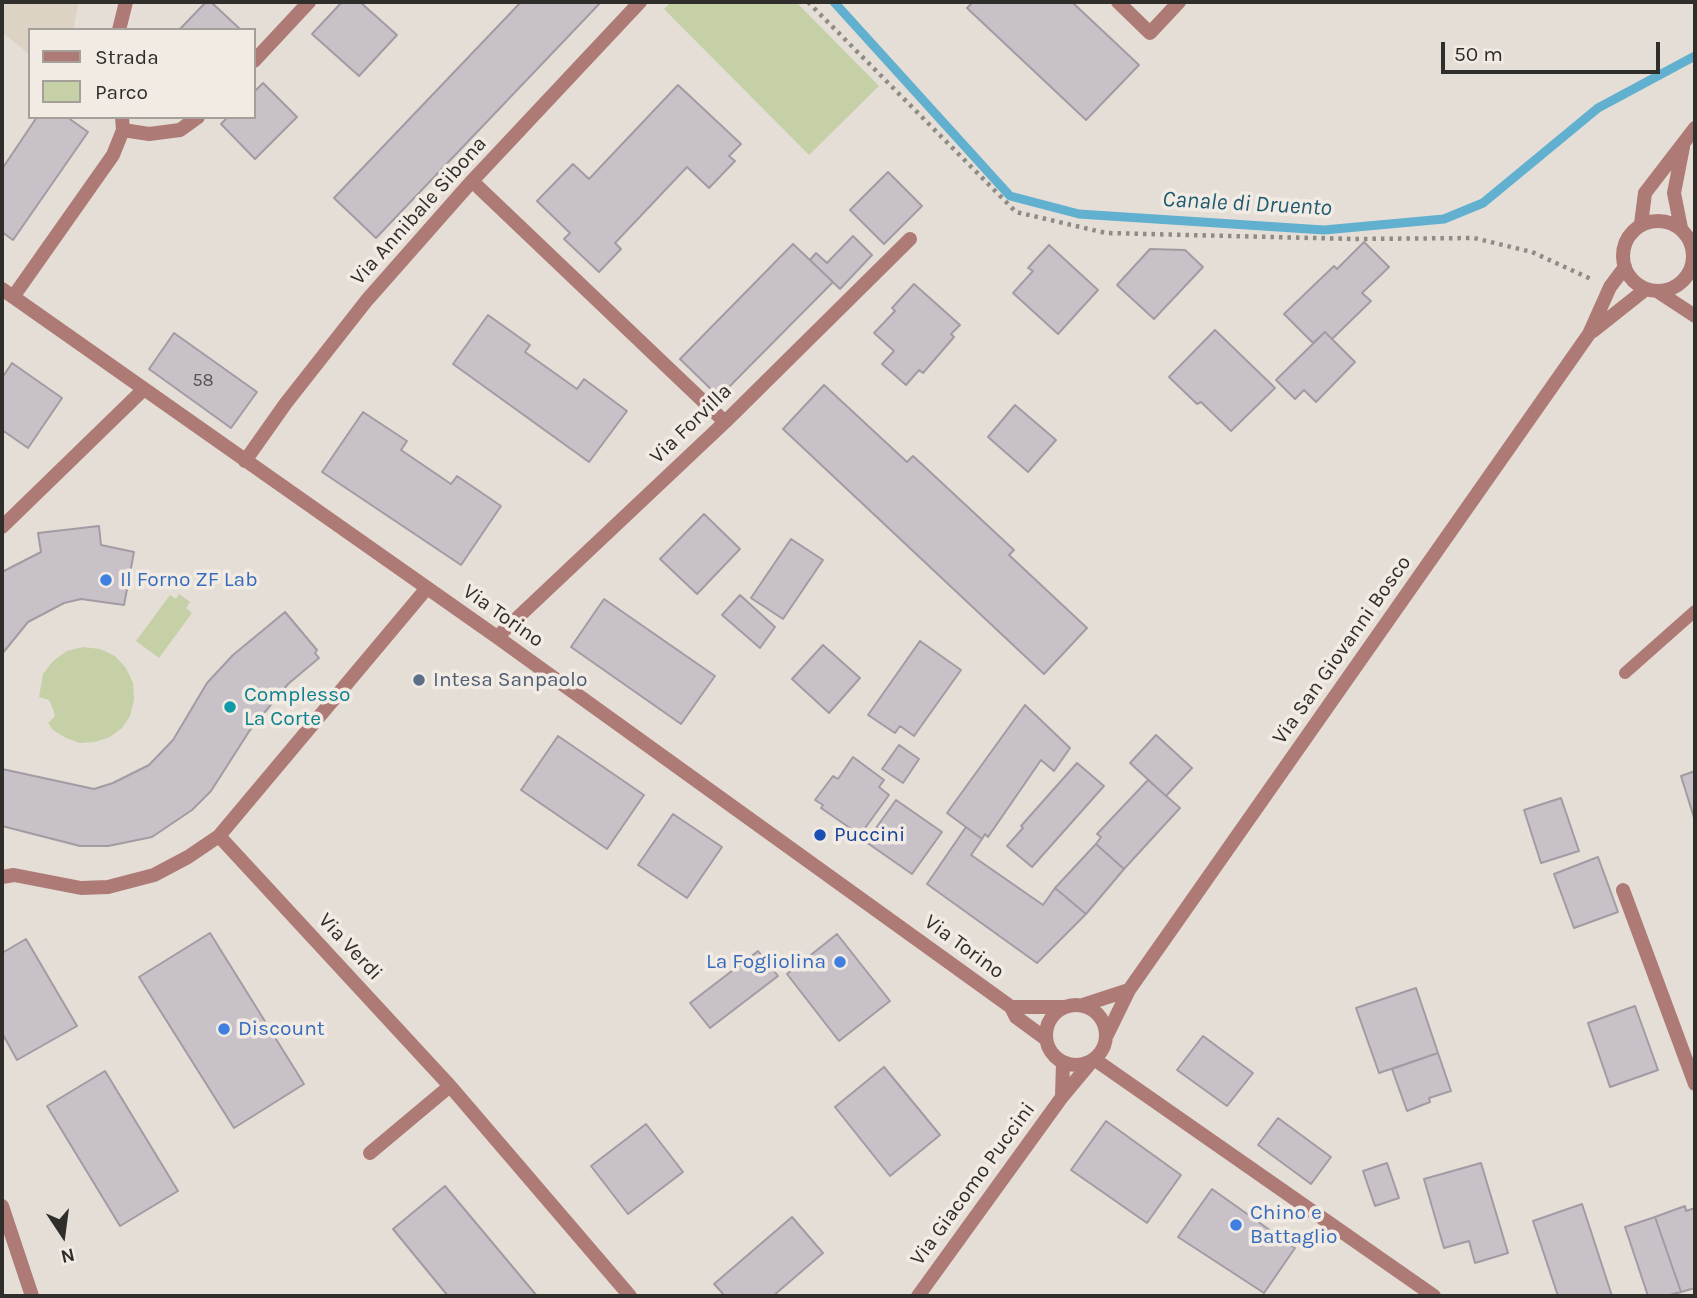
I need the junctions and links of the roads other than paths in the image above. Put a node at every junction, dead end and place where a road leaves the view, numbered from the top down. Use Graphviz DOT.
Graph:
graph roads {
  1 [pos="126,2"];
  2 [pos="309,2"];
  3 [pos="639,2"];
  4 [pos="1118,2"];
  5 [pos="1179,2"];
  6 [pos="120,28"];
  7 [pos="256,59"];
  8 [pos="195,119"];
  9 [pos="122,124"];
  10 [pos="1695,128"];
  11 [pos="1684,145"];
  12 [pos="472,181"];
  13 [pos="1641,225"];
  14 [pos="1681,228"];
  15 [pos="910,239"];
  16 [pos="1694,255"];
  17 [pos="1625,267"];
  18 [pos="1652,290"];
  19 [pos="7,293"];
  20 [pos="1695,316"];
  21 [pos="1589,334"];
  22 [pos="144,389"];
  23 [pos="725,422"];
  24 [pos="245,461"];
  25 [pos="2,527"];
  26 [pos="427,588"];
  27 [pos="1695,611"];
  28 [pos="497,637"];
  29 [pos="1625,673"];
  30 [pos="219,836"];
  31 [pos="2,877"];
  32 [pos="1623,890"];
  33 [pos="1129,990"];
  34 [pos="1083,1005"];
  35 [pos="1011,1007"];
  36 [pos="1063,1007"];
  37 [pos="1107,1035"];
  38 [pos="1046,1039"];
  39 [pos="1093,1060"];
  40 [pos="1063,1062"];
  41 [pos="1695,1084"];
  42 [pos="450,1086"];
  43 [pos="1062,1097"];
  44 [pos="370,1153"];
  45 [pos="2,1206"];
  46 [pos="32,1296"];
  47 [pos="630,1296"];
  48 [pos="918,1296"];
  49 [pos="1434,1296"];
  1 -- 6 [label="street"];
  2 -- 7 [label="street"];
  3 -- 12 [label="street, Via Annibale Sibona"];
  4 -- 5 [label="street"];
  8 -- 9 [label="street"];
  9 -- 19 [label="street"];
  10 -- 11 [label="street"];
  11 -- 13 [label="street"];
  11 -- 14 [label="street"];
  12 -- 23 [label="street"];
  12 -- 24 [label="street, Via Annibale Sibona"];
  13 -- 14 [label="street"];
  13 -- 17 [label="street"];
  14 -- 16 [label="street"];
  15 -- 23 [label="street, Via Forvilla"];
  16 -- 18 [label="street"];
  17 -- 18 [label="street"];
  17 -- 21 [label="street, Via San Giovanni Bosco"];
  18 -- 20 [label="street"];
  18 -- 21 [label="street, Via San Giovanni Bosco"];
  19 -- 22 [label="street, Via Torino"];
  21 -- 33 [label="street, Via San Giovanni Bosco"];
  22 -- 24 [label="street, Via Torino"];
  22 -- 25 [label="street"];
  23 -- 28 [label="street, Via Forvilla"];
  24 -- 26 [label="street, Via Torino"];
  26 -- 28 [label="street, Via Torino"];
  26 -- 30 [label="street"];
  27 -- 29 [label="lane"];
  28 -- 35 [label="street, Via Torino"];
  30 -- 31 [label="street"];
  30 -- 42 [label="street, Via Verdi"];
  32 -- 41 [label="street"];
  33 -- 34 [label="street"];
  33 -- 37 [label="street, Via San Giovanni Bosco"];
  34 -- 36 [label="street"];
  34 -- 37 [label="street"];
  35 -- 36 [label="street, Via Torino"];
  35 -- 38 [label="street, Via Torino"];
  36 -- 38 [label="street"];
  37 -- 39 [label="street"];
  38 -- 40 [label="street"];
  39 -- 40 [label="street"];
  39 -- 43 [label="street, Via Giacomo Puccini"];
  39 -- 49 [label="street"];
  40 -- 43 [label="street, Via Giacomo Puccini"];
  42 -- 44 [label="street"];
  42 -- 47 [label="street, Via Verdi"];
  43 -- 48 [label="street, Via Giacomo Puccini"];
  45 -- 46 [label="street"];
}
